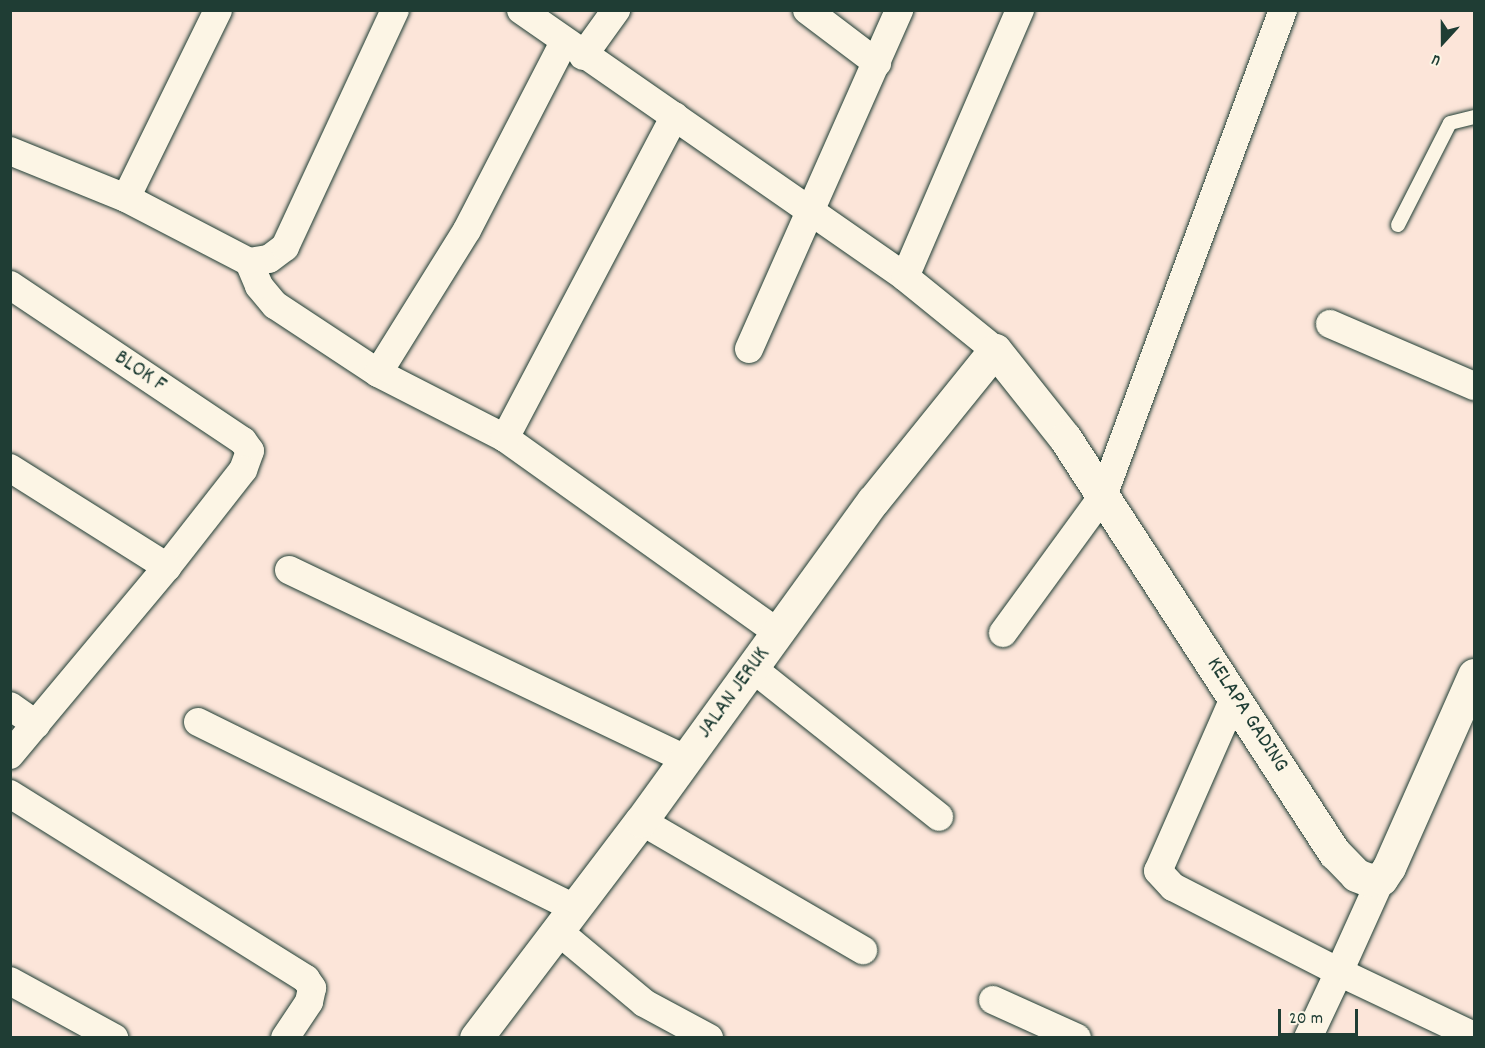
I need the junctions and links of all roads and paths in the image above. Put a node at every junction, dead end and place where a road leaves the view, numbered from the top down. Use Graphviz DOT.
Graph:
graph roads {
  1 [pos="218,10"];
  2 [pos="395,10"];
  3 [pos="520,10"];
  4 [pos="616,10"];
  5 [pos="807,10"];
  6 [pos="899,10"];
  7 [pos="1020,10"];
  8 [pos="1283,10"];
  9 [pos="574,49"];
  10 [pos="877,63"];
  11 [pos="675,116"];
  12 [pos="1474,117"];
  13 [pos="10,152"];
  14 [pos="126,198"];
  15 [pos="810,210"];
  16 [pos="1398,225"];
  17 [pos="249,262"];
  18 [pos="905,277"];
  19 [pos="10,285"];
  20 [pos="1330,324"];
  21 [pos="749,349"];
  22 [pos="995,350"];
  23 [pos="378,373"];
  24 [pos="1474,386"];
  25 [pos="505,438"];
  26 [pos="10,468"];
  27 [pos="1103,496"];
  28 [pos="167,567"];
  29 [pos="289,570"];
  30 [pos="778,633"];
  31 [pos="1003,633"];
  32 [pos="752,668"];
  33 [pos="1474,675"];
  34 [pos="1235,696"];
  35 [pos="10,706"];
  36 [pos="198,722"];
  37 [pos="36,724"];
  38 [pos="10,755"];
  39 [pos="686,759"];
  40 [pos="10,794"];
  41 [pos="939,817"];
  42 [pos="641,821"];
  43 [pos="1381,879"];
  44 [pos="566,919"];
  45 [pos="863,950"];
  46 [pos="1339,972"];
  47 [pos="10,981"];
  48 [pos="993,1000"];
  49 [pos="1474,1036"];
  50 [pos="114,1038"];
  51 [pos="285,1038"];
  52 [pos="476,1038"];
  53 [pos="709,1038"];
  54 [pos="1077,1038"];
  55 [pos="1308,1038"];
  1 -- 14 [label="street"];
  2 -- 17 [label="street"];
  3 -- 9 [label="street"];
  4 -- 9 [label="street"];
  5 -- 10 [label="street"];
  6 -- 10 [label="street"];
  7 -- 18 [label="street"];
  8 -- 27 [label="street"];
  9 -- 11 [label="street"];
  9 -- 23 [label="street"];
  10 -- 15 [label="street"];
  11 -- 15 [label="street"];
  11 -- 25 [label="street"];
  12 -- 16 [label="lane"];
  13 -- 14 [label="street"];
  14 -- 17 [label="street"];
  15 -- 18 [label="street"];
  15 -- 21 [label="street"];
  17 -- 23 [label="street"];
  18 -- 22 [label="street"];
  19 -- 28 [label="street, BLOK F"];
  20 -- 24 [label="street"];
  22 -- 27 [label="street, KELAPA GADING"];
  22 -- 30 [label="street, JALAN JERUK"];
  23 -- 25 [label="street"];
  25 -- 30 [label="street"];
  26 -- 28 [label="street"];
  27 -- 31 [label="street"];
  27 -- 34 [label="street, KELAPA GADING"];
  28 -- 37 [label="street"];
  29 -- 39 [label="street"];
  30 -- 32 [label="street, JALAN JERUK"];
  32 -- 39 [label="street, JALAN JERUK"];
  32 -- 41 [label="street"];
  33 -- 43 [label="street"];
  34 -- 43 [label="street, KELAPA GADING"];
  34 -- 46 [label="street"];
  35 -- 37 [label="street"];
  36 -- 44 [label="street"];
  37 -- 38 [label="street"];
  39 -- 42 [label="street, JALAN JERUK"];
  40 -- 51 [label="street"];
  42 -- 44 [label="street, JALAN JERUK"];
  42 -- 45 [label="street"];
  43 -- 46 [label="street"];
  44 -- 52 [label="street, JALAN JERUK"];
  44 -- 53 [label="street"];
  46 -- 49 [label="street"];
  46 -- 55 [label="street"];
  47 -- 50 [label="street"];
  48 -- 54 [label="street"];
}
